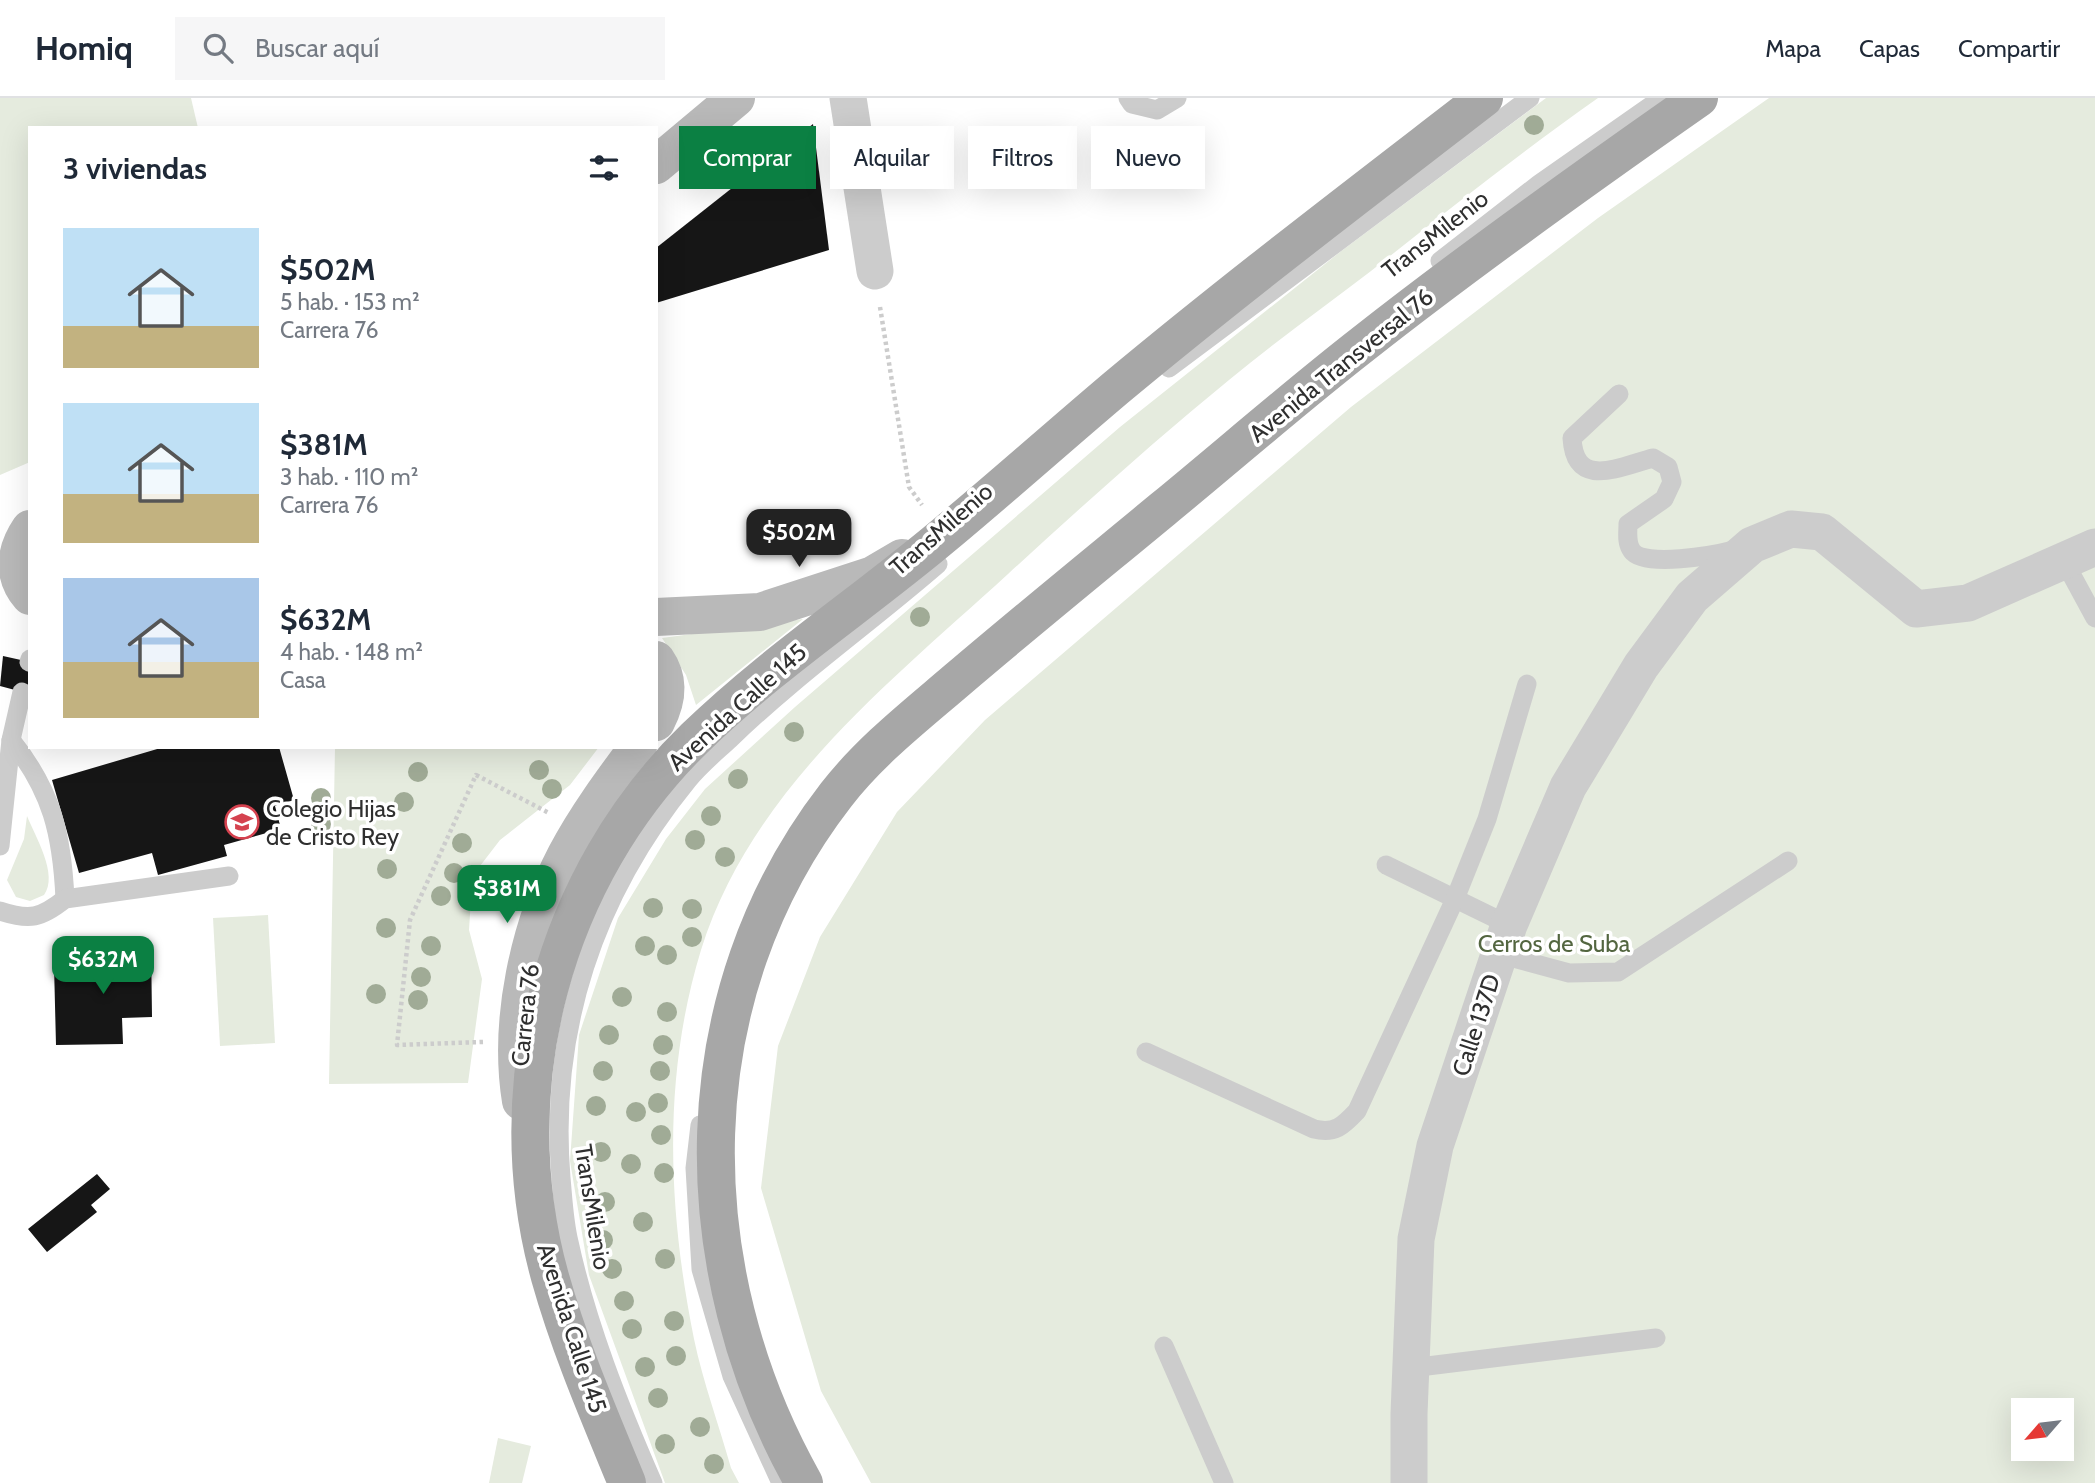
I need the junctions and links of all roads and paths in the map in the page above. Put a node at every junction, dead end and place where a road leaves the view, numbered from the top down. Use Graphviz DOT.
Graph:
graph roads {
  1 [pos="736,98"];
  2 [pos="848,98"];
  3 [pos="1128,98"];
  4 [pos="1177,98"];
  5 [pos="1484,98"];
  6 [pos="1530,98"];
  7 [pos="1662,98"];
  8 [pos="1699,98"];
  9 [pos="658,163"];
  10 [pos="875,271"];
  11 [pos="1619,394"];
  12 [pos="28,521"];
  13 [pos="934,522"];
  14 [pos="0,526"];
  15 [pos="28,532"];
  16 [pos="1752,545"];
  17 [pos="2079,553"];
  18 [pos="28,593"];
  19 [pos="0,597"];
  20 [pos="28,604"];
  21 [pos="658,617"];
  22 [pos="2095,618"];
  23 [pos="658,663"];
  24 [pos="1527,684"];
  25 [pos="22,692"];
  26 [pos="658,717"];
  27 [pos="11,740"];
  28 [pos="637,749"];
  29 [pos="559,818"];
  30 [pos="0,846"];
  31 [pos="1788,861"];
  32 [pos="1386,866"];
  33 [pos="229,876"];
  34 [pos="65,899"];
  35 [pos="1455,899"];
  36 [pos="0,911"];
  37 [pos="1504,940"];
  38 [pos="489,1042"];
  39 [pos="1146,1052"];
  40 [pos="528,1142"];
  41 [pos="1656,1338"];
  42 [pos="1164,1346"];
  43 [pos="1411,1368"];
  44 [pos="627,1483"];
  45 [pos="653,1483"];
  46 [pos="781,1483"];
  47 [pos="804,1483"];
  48 [pos="1224,1483"];
  49 [pos="1409,1483"];
  1 -- 9 [label="main road"];
  2 -- 10 [label="street"];
  3 -- 4 [label="lane"];
  5 -- 13 [label="main road"];
  6 -- 45 [label="lane, TransMilenio"];
  7 -- 46 [label="lane, TransMilenio"];
  8 -- 47 [label="main road, Avenida Transversal 76"];
  10 -- 13 [label="path"];
  11 -- 16 [label="lane"];
  12 -- 14 [label="main road"];
  13 -- 21 [label="main road"];
  13 -- 40 [label="main road, Avenida Calle 145"];
  15 -- 18 [label="main road"];
  16 -- 17 [label="street, Calle 137D"];
  16 -- 37 [label="street, Calle 137D"];
  17 -- 22 [label="lane"];
  19 -- 20 [label="main road"];
  23 -- 26 [label="main road"];
  24 -- 35 [label="lane"];
  25 -- 27 [label="lane"];
  27 -- 30 [label="lane"];
  27 -- 34 [label="lane"];
  28 -- 40 [label="main road, Carrera 76"];
  29 -- 38 [label="path"];
  31 -- 37 [label="lane"];
  32 -- 35 [label="lane"];
  33 -- 34 [label="lane"];
  34 -- 36 [label="lane"];
  35 -- 37 [label="lane"];
  35 -- 39 [label="lane"];
  37 -- 43 [label="street, Calle 137D"];
  40 -- 44 [label="main road, Avenida Calle 145"];
  41 -- 43 [label="lane"];
  42 -- 48 [label="lane"];
  43 -- 49 [label="street, Calle 137D"];
}
